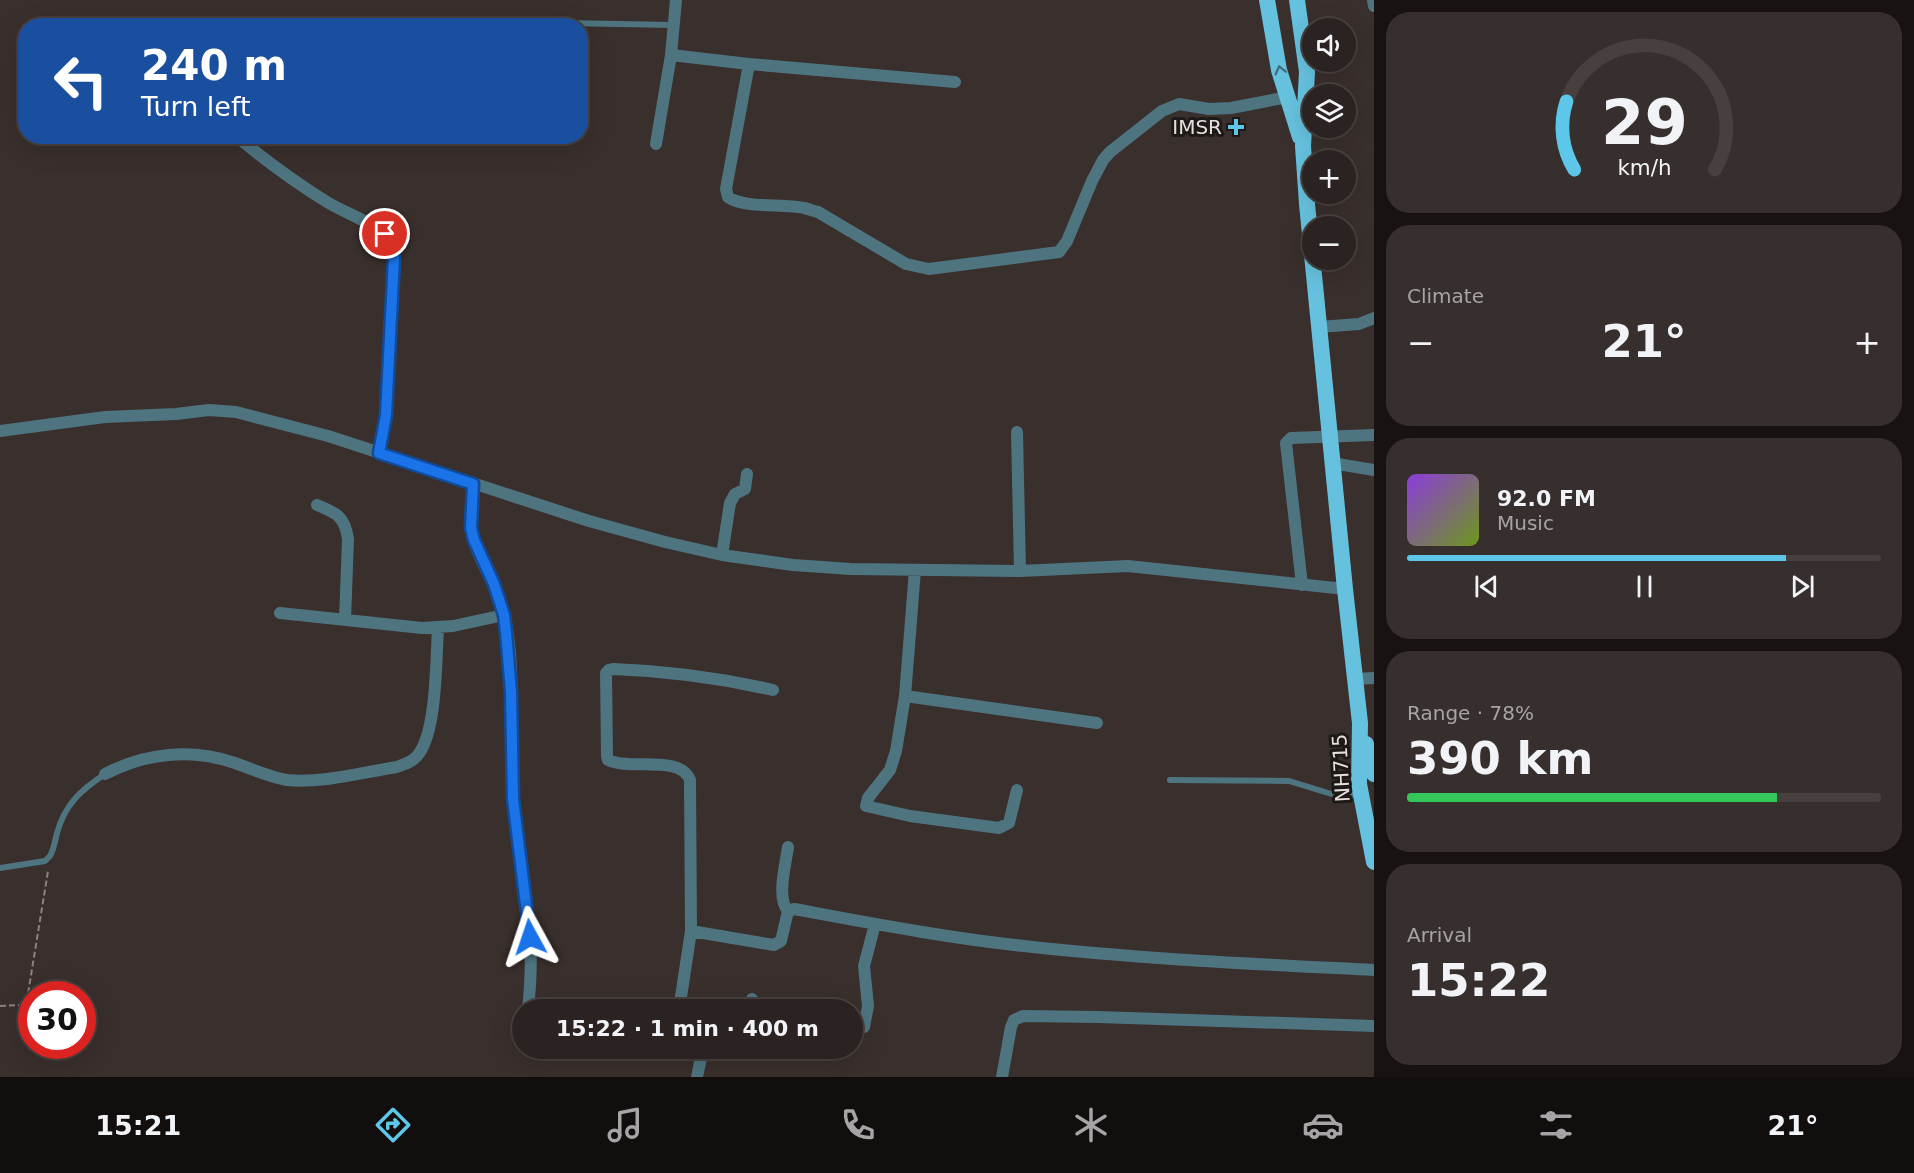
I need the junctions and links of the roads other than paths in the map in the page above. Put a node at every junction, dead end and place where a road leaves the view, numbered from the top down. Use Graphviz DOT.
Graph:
graph roads {
  1 [pos="676,0"];
  2 [pos="1267,0"];
  3 [pos="1297,0"];
  4 [pos="1373,0"];
  5 [pos="1374,6"];
  6 [pos="588,23"];
  7 [pos="674,25"];
  8 [pos="671,55"];
  9 [pos="749,64"];
  10 [pos="955,82"];
  11 [pos="1287,98"];
  12 [pos="245,144"];
  13 [pos="656,144"];
  14 [pos="1303,146"];
  15 [pos="1374,318"];
  16 [pos="1320,327"];
  17 [pos="0,430"];
  18 [pos="1017,432"];
  19 [pos="1374,435"];
  20 [pos="1329,436"];
  21 [pos="379,453"];
  22 [pos="1332,463"];
  23 [pos="1374,470"];
  24 [pos="747,474"];
  25 [pos="473,484"];
  26 [pos="317,505"];
  27 [pos="722,555"];
  28 [pos="915,570"];
  29 [pos="1020,571"];
  30 [pos="1302,585"];
  31 [pos="1345,589"];
  32 [pos="280,613"];
  33 [pos="504,615"];
  34 [pos="345,620"];
  35 [pos="438,628"];
  36 [pos="1374,678"];
  37 [pos="1355,679"];
  38 [pos="773,690"];
  39 [pos="905,696"];
  40 [pos="1097,723"];
  41 [pos="1360,723"];
  42 [pos="105,774"];
  43 [pos="1374,774"];
  44 [pos="1170,780"];
  45 [pos="1017,790"];
  46 [pos="1362,795"];
  47 [pos="788,847"];
  48 [pos="1374,861"];
  49 [pos="0,868"];
  50 [pos="788,911"];
  51 [pos="875,924"];
  52 [pos="691,931"];
  53 [pos="1374,970"];
  54 [pos="529,999"];
  55 [pos="681,999"];
  56 [pos="1374,1026"];
  57 [pos="864,1027"];
  58 [pos="701,1059"];
  59 [pos="698,1077"];
  60 [pos="1002,1077"];
  1 -- 7 [label="street"];
  11 -- 2 [label="highway, NH715, one-way"];
  3 -- 14 [label="highway, NH715"];
  4 -- 5 [label="street"];
  6 -- 7 [label="lane"];
  7 -- 8 [label="street"];
  8 -- 9 [label="street"];
  8 -- 13 [label="street"];
  9 -- 10 [label="street"];
  9 -- 11 [label="street"];
  11 -- 14 [label="highway, NH715"];
  12 -- 21 [label="street"];
  14 -- 16 [label="highway, NH715"];
  15 -- 16 [label="street"];
  16 -- 20 [label="highway, NH715"];
  17 -- 21 [label="street"];
  18 -- 29 [label="street"];
  19 -- 20 [label="street"];
  20 -- 22 [label="highway, NH715"];
  20 -- 30 [label="street"];
  21 -- 25 [label="street"];
  22 -- 23 [label="street"];
  22 -- 31 [label="highway, NH715"];
  24 -- 27 [label="street"];
  25 -- 27 [label="street"];
  25 -- 33 [label="street"];
  26 -- 34 [label="street"];
  27 -- 28 [label="street"];
  28 -- 29 [label="street"];
  28 -- 39 [label="street"];
  29 -- 30 [label="street"];
  30 -- 31 [label="street"];
  31 -- 37 [label="highway, NH715"];
  32 -- 34 [label="street"];
  33 -- 35 [label="street"];
  33 -- 54 [label="street"];
  34 -- 35 [label="street"];
  35 -- 42 [label="street"];
  36 -- 37 [label="street"];
  37 -- 41 [label="highway, NH715"];
  38 -- 52 [label="street"];
  39 -- 40 [label="street"];
  39 -- 45 [label="street"];
  41 -- 43 [label="highway, NH715"];
  41 -- 46 [label="highway, NH715"];
  42 -- 49 [label="lane"];
  44 -- 46 [label="lane"];
  46 -- 48 [label="highway, NH715"];
  47 -- 50 [label="street"];
  50 -- 51 [label="street"];
  50 -- 52 [label="street"];
  51 -- 53 [label="street"];
  51 -- 57 [label="street"];
  52 -- 55 [label="street"];
  56 -- 60 [label="street"];
  58 -- 59 [label="street"];
}
